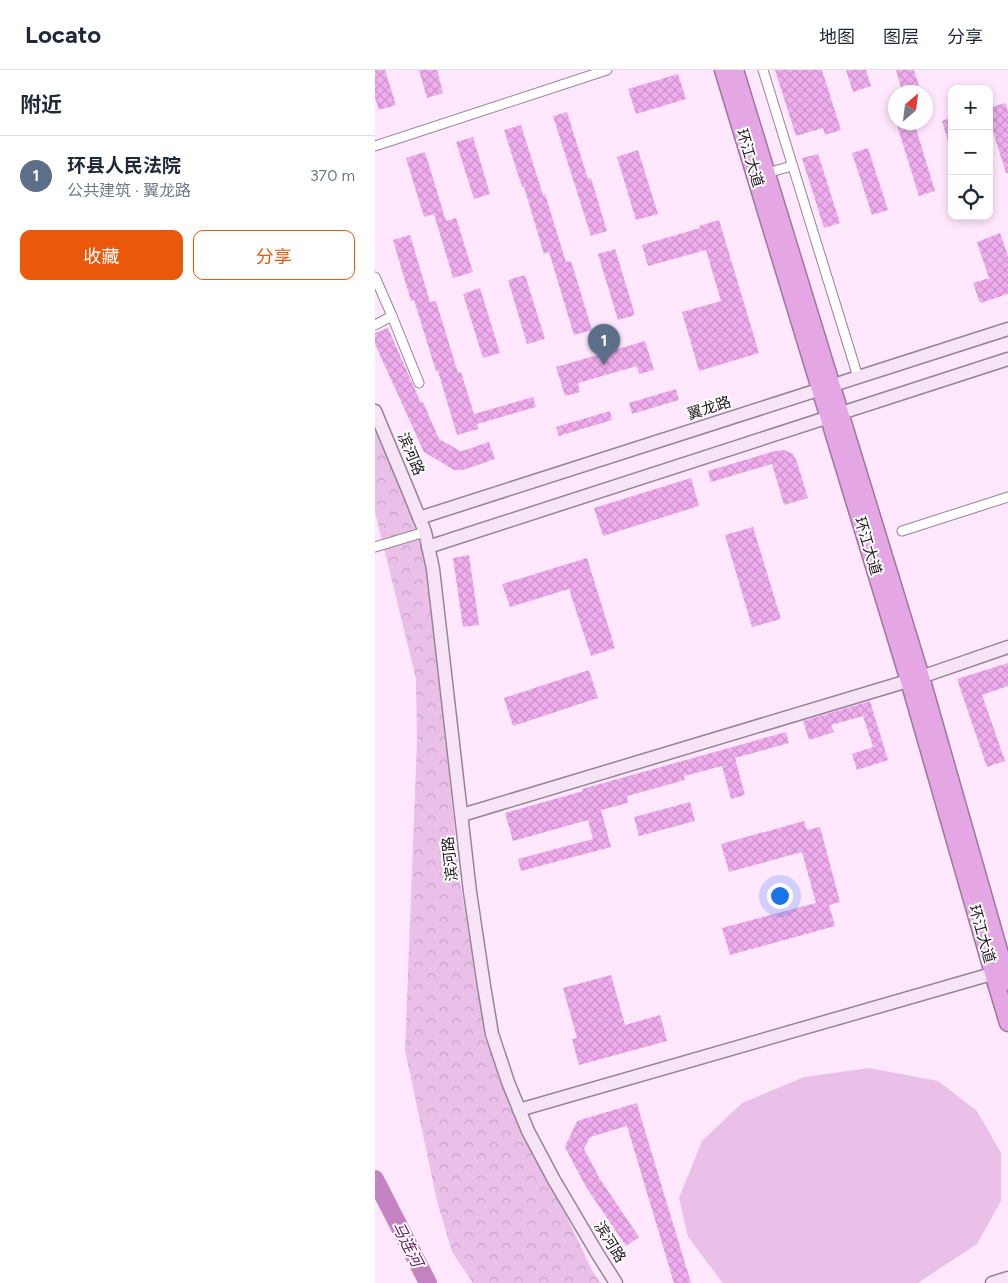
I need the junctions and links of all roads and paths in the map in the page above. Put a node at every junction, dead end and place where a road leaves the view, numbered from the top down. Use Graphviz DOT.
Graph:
graph roads {
  1 [pos="607,70"];
  2 [pos="723,70"];
  3 [pos="735,70"];
  4 [pos="763,70"];
  5 [pos="375,146"];
  6 [pos="792,166"];
  7 [pos="767,173"];
  8 [pos="375,277"];
  9 [pos="392,316"];
  10 [pos="375,325"];
  11 [pos="1008,329"];
  12 [pos="1008,359"];
  13 [pos="858,377"];
  14 [pos="419,383"];
  15 [pos="826,388"];
  16 [pos="375,411"];
  17 [pos="834,415"];
  18 [pos="1008,498"];
  19 [pos="419,518"];
  20 [pos="902,531"];
  21 [pos="425,532"];
  22 [pos="375,547"];
  23 [pos="428,547"];
  24 [pos="1008,647"];
  25 [pos="915,679"];
  26 [pos="462,816"];
  27 [pos="1003,974"];
  28 [pos="1008,1023"];
  29 [pos="519,1110"];
  30 [pos="1008,1278"];
  31 [pos="616,1283"];
  32 [pos="992,1283"];
  1 -- 5 [label="street"];
  2 -- 15 [label="highway, 环江大道"];
  3 -- 7 [label="highway, 环江大道"];
  4 -- 6 [label="street"];
  6 -- 7 [label="street"];
  6 -- 13 [label="street"];
  7 -- 15 [label="highway, 环江大道"];
  8 -- 9 [label="street"];
  9 -- 10 [label="street"];
  9 -- 14 [label="street"];
  11 -- 13 [label="main road, 翼龙路"];
  12 -- 17 [label="main road"];
  13 -- 15 [label="main road, 翼龙路"];
  15 -- 17 [label="highway, 环江大道"];
  15 -- 19 [label="main road, 翼龙路"];
  16 -- 19 [label="main road, 滨河路"];
  17 -- 23 [label="main road"];
  17 -- 25 [label="highway, 环江大道"];
  18 -- 20 [label="street"];
  19 -- 21 [label="main road, 滨河路"];
  21 -- 22 [label="street"];
  21 -- 23 [label="main road, 滨河路"];
  23 -- 26 [label="main road, 滨河路"];
  24 -- 25 [label="main road"];
  25 -- 26 [label="main road"];
  25 -- 27 [label="highway, 环江大道"];
  26 -- 29 [label="main road, 滨河路"];
  27 -- 28 [label="highway, 环江大道"];
  27 -- 29 [label="main road"];
  29 -- 31 [label="main road, 滨河路"];
  30 -- 32 [label="main road"];
}
